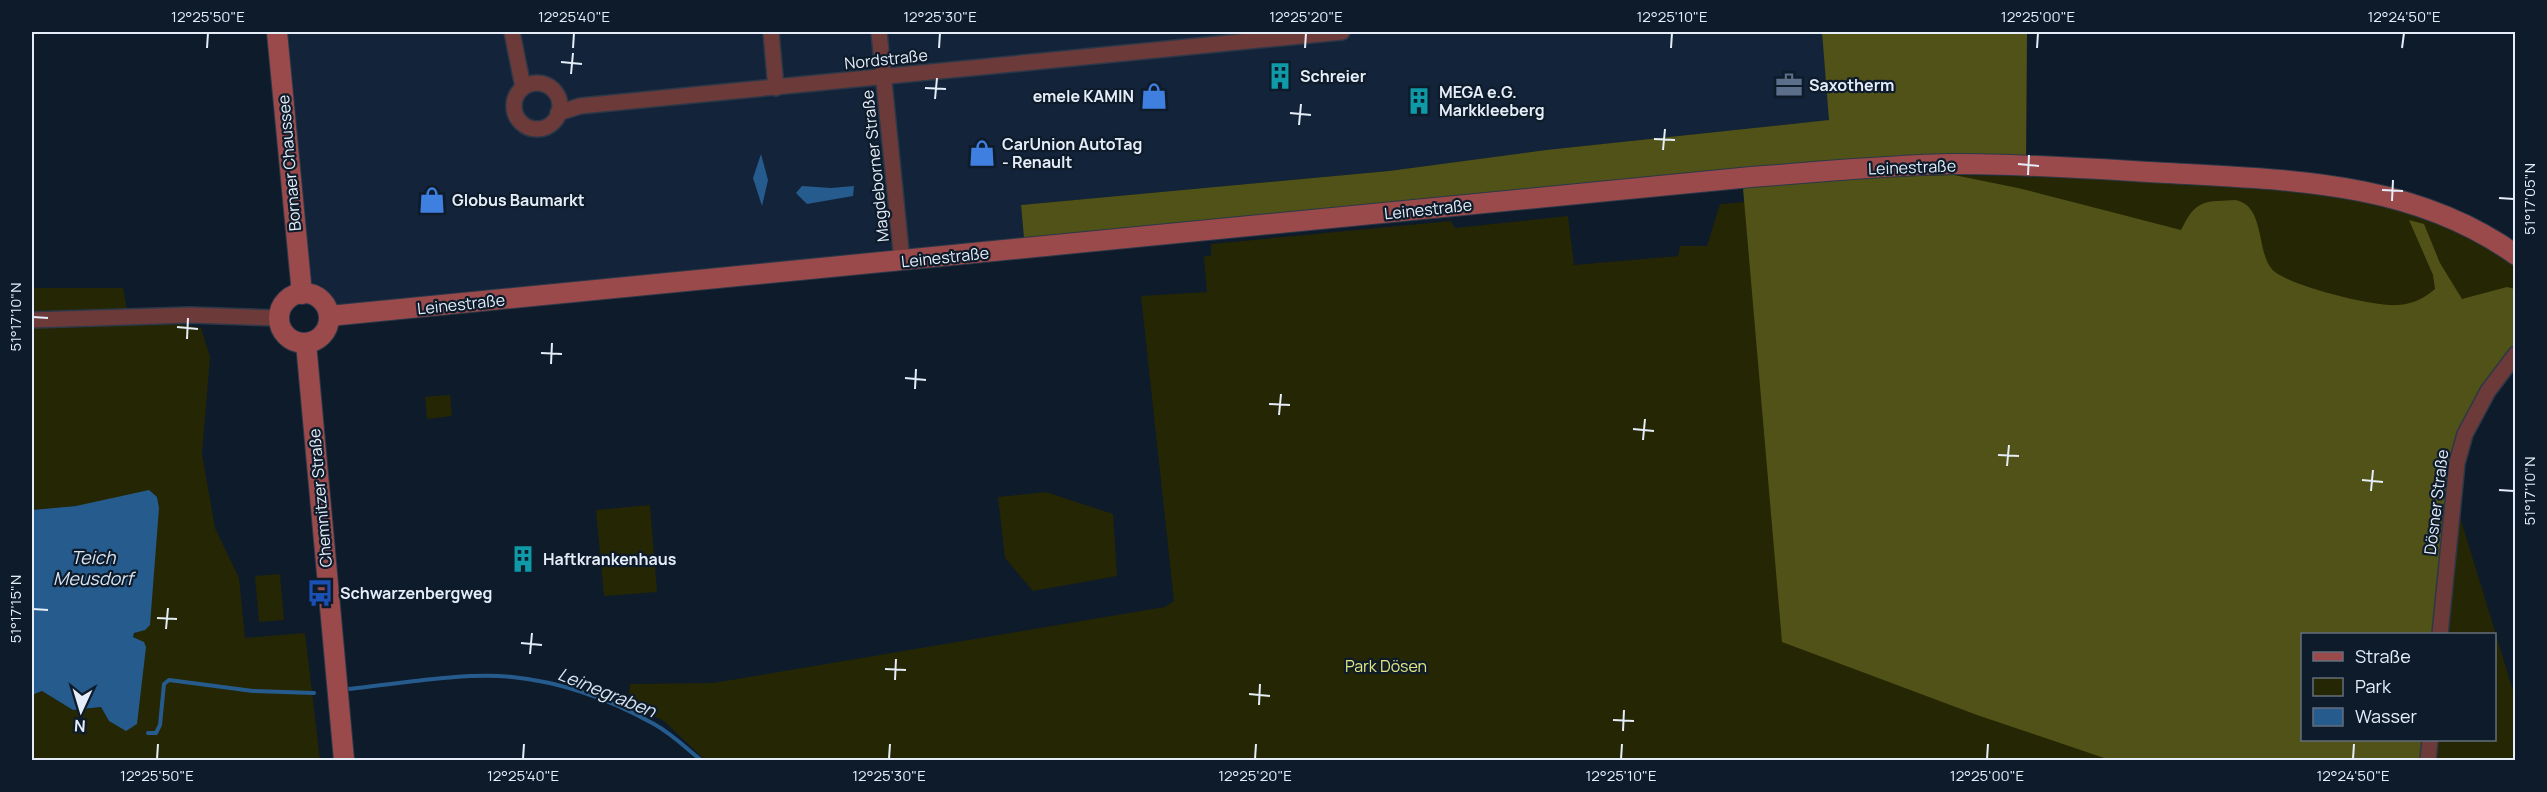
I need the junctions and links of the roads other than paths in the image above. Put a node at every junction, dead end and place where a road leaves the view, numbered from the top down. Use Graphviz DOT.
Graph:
graph roads {
  1 [pos="277,32"];
  2 [pos="512,32"];
  3 [pos="771,32"];
  4 [pos="879,32"];
  5 [pos="1342,32"];
  6 [pos="884,77"];
  7 [pos="523,87"];
  8 [pos="776,88"];
  9 [pos="558,97"];
  10 [pos="578,106"];
  11 [pos="558,113"];
  12 [pos="2516,255"];
  13 [pos="902,261"];
  14 [pos="302,294"];
  15 [pos="328,316"];
  16 [pos="278,318"];
  17 [pos="32,320"];
  18 [pos="306,343"];
  19 [pos="2516,354"];
  20 [pos="2440,633"];
  21 [pos="2430,741"];
  22 [pos="344,760"];
  23 [pos="2428,760"];
  1 -- 14 [label="main road, Bornaer Chaussee"];
  2 -- 7 [label="street, Nordstraße"];
  3 -- 8 [label="street"];
  4 -- 6 [label="street, Magdeborner Straße"];
  5 -- 6 [label="street, Nordstraße"];
  6 -- 8 [label="street, Nordstraße"];
  6 -- 13 [label="street, Magdeborner Straße"];
  7 -- 9 [label="street, Nordstraße"];
  7 -- 11 [label="street, Nordstraße"];
  8 -- 10 [label="street, Nordstraße"];
  9 -- 10 [label="street, Nordstraße"];
  9 -- 11 [label="street"];
  10 -- 11 [label="street, Nordstraße"];
  12 -- 13 [label="main road, Leinestraße"];
  13 -- 15 [label="main road, Leinestraße"];
  14 -- 15 [label="main road"];
  14 -- 16 [label="main road"];
  15 -- 18 [label="main road"];
  16 -- 17 [label="street"];
  16 -- 18 [label="main road"];
  18 -- 22 [label="main road, Chemnitzer Straße"];
  19 -- 20 [label="street, Dösner Straße"];
  21 -- 23 [label="street"];
}
